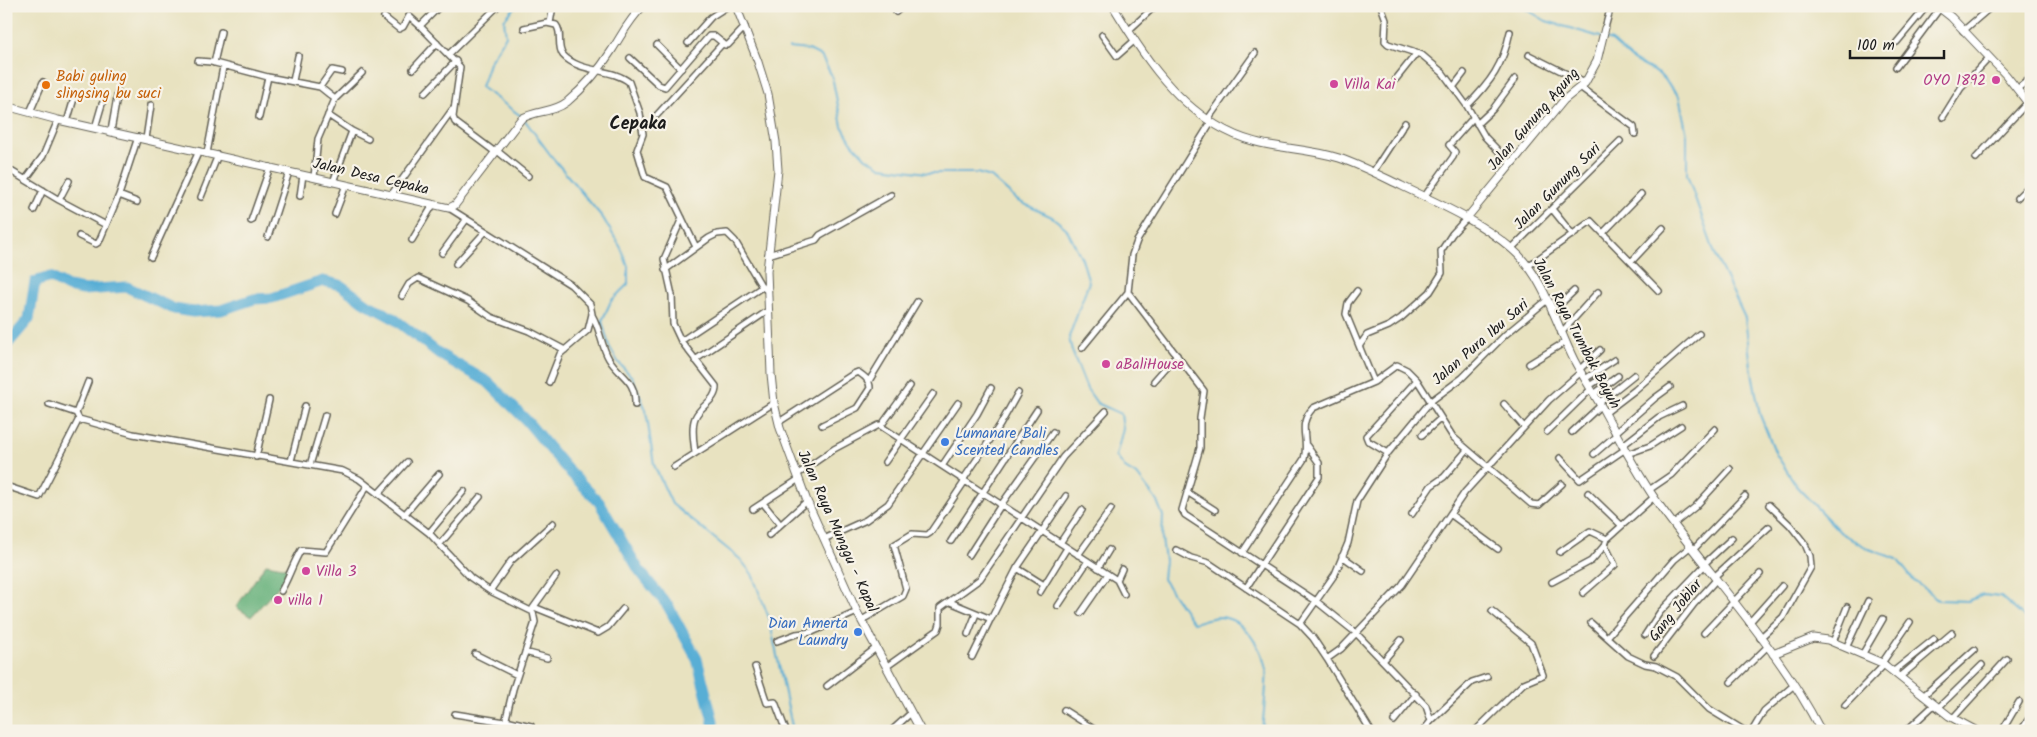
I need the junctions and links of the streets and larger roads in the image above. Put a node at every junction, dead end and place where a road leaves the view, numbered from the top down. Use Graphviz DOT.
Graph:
graph roads {
  1 [pos="440,6"];
  2 [pos="498,6"];
  3 [pos="553,6"];
  4 [pos="643,6"];
  5 [pos="728,6"];
  6 [pos="736,6"];
  7 [pos="903,6"];
  8 [pos="1112,6"];
  9 [pos="1154,6"];
  10 [pos="1381,6"];
  11 [pos="1612,6"];
  12 [pos="1927,6"];
  13 [pos="1992,6"];
  14 [pos="1939,7"];
  15 [pos="896,12"];
  16 [pos="384,16"];
  17 [pos="550,23"];
  18 [pos="420,26"];
  19 [pos="745,27"];
  20 [pos="524,28"];
  21 [pos="1605,28"];
  22 [pos="1128,31"];
  23 [pos="1963,31"];
  24 [pos="221,32"];
  25 [pos="1510,32"];
  26 [pos="1102,35"];
  27 [pos="1134,40"];
  28 [pos="1897,42"];
  29 [pos="437,43"];
  30 [pos="688,43"];
  31 [pos="723,43"];
  32 [pos="657,45"];
  33 [pos="1255,53"];
  34 [pos="449,54"];
  35 [pos="1416,54"];
  36 [pos="1529,55"];
  37 [pos="298,56"];
  38 [pos="630,58"];
  39 [pos="1989,58"];
  40 [pos="198,61"];
  41 [pos="456,61"];
  42 [pos="214,63"];
  43 [pos="223,67"];
  44 [pos="1896,67"];
  45 [pos="413,69"];
  46 [pos="681,69"];
  47 [pos="597,71"];
  48 [pos="342,72"];
  49 [pos="362,73"];
  50 [pos="1464,73"];
  51 [pos="268,77"];
  52 [pos="2031,78"];
  53 [pos="1396,79"];
  54 [pos="1515,79"];
  55 [pos="293,81"];
  56 [pos="43,82"];
  57 [pos="1582,85"];
  58 [pos="1454,86"];
  59 [pos="320,87"];
  60 [pos="2017,89"];
  61 [pos="118,92"];
  62 [pos="425,93"];
  63 [pos="74,95"];
  64 [pos="335,99"];
  65 [pos="102,104"];
  66 [pos="151,105"];
  67 [pos="2029,105"];
  68 [pos="6,106"];
  69 [pos="1467,106"];
  70 [pos="452,110"];
  71 [pos="30,112"];
  72 [pos="328,114"];
  73 [pos="657,115"];
  74 [pos="1943,117"];
  75 [pos="259,118"];
  76 [pos="1474,118"];
  77 [pos="58,120"];
  78 [pos="1210,120"];
  79 [pos="67,122"];
  80 [pos="1404,122"];
  81 [pos="1477,124"];
  82 [pos="95,128"];
  83 [pos="352,131"];
  84 [pos="111,132"];
  85 [pos="1634,134"];
  86 [pos="142,138"];
  87 [pos="368,139"];
  88 [pos="1620,141"];
  89 [pos="199,151"];
  90 [pos="496,151"];
  91 [pos="207,153"];
  92 [pos="218,156"];
  93 [pos="1976,158"];
  94 [pos="1511,164"];
  95 [pos="270,167"];
  96 [pos="6,168"];
  97 [pos="289,172"];
  98 [pos="1373,172"];
  99 [pos="303,175"];
  100 [pos="528,176"];
  101 [pos="314,177"];
  102 [pos="26,180"];
  103 [pos="70,181"];
  104 [pos="333,182"];
  105 [pos="346,184"];
  106 [pos="2031,184"];
  107 [pos="43,190"];
  108 [pos="1641,194"];
  109 [pos="119,195"];
  110 [pos="391,195"];
  111 [pos="891,195"];
  112 [pos="300,196"];
  113 [pos="201,197"];
  114 [pos="1424,197"];
  115 [pos="2017,198"];
  116 [pos="59,200"];
  117 [pos="137,202"];
  118 [pos="433,205"];
  119 [pos="449,208"];
  120 [pos="1552,209"];
  121 [pos="34,210"];
  122 [pos="335,214"];
  123 [pos="682,218"];
  124 [pos="1466,219"];
  125 [pos="466,220"];
  126 [pos="251,221"];
  127 [pos="106,225"];
  128 [pos="1663,228"];
  129 [pos="485,232"];
  130 [pos="1603,233"];
  131 [pos="1573,234"];
  132 [pos="79,236"];
  133 [pos="268,236"];
  134 [pos="412,240"];
  135 [pos="696,247"];
  136 [pos="1512,248"];
  137 [pos="442,253"];
  138 [pos="768,255"];
  139 [pos="151,257"];
  140 [pos="1631,262"];
  141 [pos="456,264"];
  142 [pos="1528,266"];
  143 [pos="665,270"];
  144 [pos="765,289"];
  145 [pos="1357,291"];
  146 [pos="1574,291"];
  147 [pos="1659,291"];
  148 [pos="1128,292"];
  149 [pos="1598,292"];
  150 [pos="402,296"];
  151 [pos="1546,301"];
  152 [pos="917,302"];
  153 [pos="769,310"];
  154 [pos="1552,312"];
  155 [pos="592,314"];
  156 [pos="1561,333"];
  157 [pos="1699,334"];
  158 [pos="681,341"];
  159 [pos="1565,342"];
  160 [pos="1360,345"];
  161 [pos="1082,348"];
  162 [pos="565,350"];
  163 [pos="1600,350"];
  164 [pos="1178,355"];
  165 [pos="695,360"];
  166 [pos="1614,360"];
  167 [pos="1529,364"];
  168 [pos="1582,374"];
  169 [pos="1634,375"];
  170 [pos="1618,376"];
  171 [pos="868,380"];
  172 [pos="1417,380"];
  173 [pos="1154,381"];
  174 [pos="1597,381"];
  175 [pos="88,382"];
  176 [pos="549,382"];
  177 [pos="1374,382"];
  178 [pos="910,386"];
  179 [pos="990,388"];
  180 [pos="1670,388"];
  181 [pos="1591,390"];
  182 [pos="934,394"];
  183 [pos="1018,394"];
  184 [pos="269,400"];
  185 [pos="1431,401"];
  186 [pos="774,403"];
  187 [pos="958,403"];
  188 [pos="49,404"];
  189 [pos="1504,404"];
  190 [pos="635,405"];
  191 [pos="1600,405"];
  192 [pos="305,406"];
  193 [pos="1682,406"];
  194 [pos="1036,410"];
  195 [pos="1106,410"];
  196 [pos="76,413"];
  197 [pos="1605,413"];
  198 [pos="324,415"];
  199 [pos="1441,418"];
  200 [pos="79,419"];
  201 [pos="779,422"];
  202 [pos="822,425"];
  203 [pos="879,425"];
  204 [pos="1681,426"];
  205 [pos="1524,428"];
  206 [pos="1715,429"];
  207 [pos="1053,432"];
  208 [pos="1547,432"];
  209 [pos="1572,432"];
  210 [pos="1616,434"];
  211 [pos="1422,435"];
  212 [pos="902,440"];
  213 [pos="1307,446"];
  214 [pos="1467,450"];
  215 [pos="1625,450"];
  216 [pos="695,453"];
  217 [pos="1388,453"];
  218 [pos="923,454"];
  219 [pos="1594,454"];
  220 [pos="256,457"];
  221 [pos="1560,458"];
  222 [pos="291,461"];
  223 [pos="407,462"];
  224 [pos="885,462"];
  225 [pos="310,464"];
  226 [pos="942,466"];
  227 [pos="674,467"];
  228 [pos="1488,467"];
  229 [pos="1730,469"];
  230 [pos="439,474"];
  231 [pos="798,476"];
  232 [pos="964,480"];
  233 [pos="1562,484"];
  234 [pos="6,486"];
  235 [pos="367,486"];
  236 [pos="1649,490"];
  237 [pos="464,491"];
  238 [pos="1187,492"];
  239 [pos="983,493"];
  240 [pos="1588,493"];
  241 [pos="378,494"];
  242 [pos="1066,496"];
  243 [pos="1745,496"];
  244 [pos="480,497"];
  245 [pos="1654,497"];
  246 [pos="806,501"];
  247 [pos="763,504"];
  248 [pos="1001,505"];
  249 [pos="1769,505"];
  250 [pos="753,509"];
  251 [pos="1111,509"];
  252 [pos="1082,510"];
  253 [pos="1215,510"];
  254 [pos="1412,514"];
  255 [pos="1450,514"];
  256 [pos="404,515"];
  257 [pos="1021,517"];
  258 [pos="553,523"];
  259 [pos="780,524"];
  260 [pos="1674,524"];
  261 [pos="1621,525"];
  262 [pos="1769,527"];
  263 [pos="1041,530"];
  264 [pos="429,533"];
  265 [pos="769,535"];
  266 [pos="1732,538"];
  267 [pos="824,539"];
  268 [pos="951,541"];
  269 [pos="1606,542"];
  270 [pos="1060,543"];
  271 [pos="440,544"];
  272 [pos="1067,548"];
  273 [pos="1692,548"];
  274 [pos="1498,549"];
  275 [pos="1109,550"];
  276 [pos="1176,550"];
  277 [pos="1560,552"];
  278 [pos="1242,553"];
  279 [pos="969,555"];
  280 [pos="1078,555"];
  281 [pos="1342,556"];
  282 [pos="1088,561"];
  283 [pos="1261,564"];
  284 [pos="1705,564"];
  285 [pos="1017,568"];
  286 [pos="1098,568"];
  287 [pos="1122,569"];
  288 [pos="1363,570"];
  289 [pos="1108,574"];
  290 [pos="1760,574"];
  291 [pos="556,576"];
  292 [pos="1715,579"];
  293 [pos="1117,580"];
  294 [pos="1552,582"];
  295 [pos="1044,585"];
  296 [pos="1782,586"];
  297 [pos="1246,588"];
  298 [pos="281,591"];
  299 [pos="490,591"];
  300 [pos="1040,592"];
  301 [pos="1583,593"];
  302 [pos="1124,594"];
  303 [pos="1868,601"];
  304 [pos="950,602"];
  305 [pos="1316,602"];
  306 [pos="1733,603"];
  307 [pos="1058,606"];
  308 [pos="1847,607"];
  309 [pos="532,608"];
  310 [pos="624,609"];
  311 [pos="857,612"];
  312 [pos="1492,612"];
  313 [pos="976,614"];
  314 [pos="1081,614"];
  315 [pos="1883,619"];
  316 [pos="862,620"];
  317 [pos="990,620"];
  318 [pos="1910,622"];
  319 [pos="1591,623"];
  320 [pos="1300,624"];
  321 [pos="1749,624"];
  322 [pos="1356,633"];
  323 [pos="1704,633"];
  324 [pos="1952,633"];
  325 [pos="968,634"];
  326 [pos="1645,635"];
  327 [pos="1608,638"];
  328 [pos="1760,638"];
  329 [pos="1934,639"];
  330 [pos="777,640"];
  331 [pos="1401,640"];
  332 [pos="1832,642"];
  333 [pos="1767,647"];
  334 [pos="876,648"];
  335 [pos="1846,648"];
  336 [pos="1974,650"];
  337 [pos="525,652"];
  338 [pos="475,654"];
  339 [pos="1773,654"];
  340 [pos="1862,655"];
  341 [pos="1654,656"];
  342 [pos="972,657"];
  343 [pos="547,658"];
  344 [pos="1327,659"];
  345 [pos="2007,659"];
  346 [pos="1384,660"];
  347 [pos="1884,664"];
  348 [pos="1982,665"];
  349 [pos="755,667"];
  350 [pos="886,667"];
  351 [pos="1894,671"];
  352 [pos="518,675"];
  353 [pos="1901,676"];
  354 [pos="1487,677"];
  355 [pos="1731,682"];
  356 [pos="1794,685"];
  357 [pos="827,686"];
  358 [pos="1416,694"];
  359 [pos="1923,696"];
  360 [pos="2019,702"];
  361 [pos="1846,705"];
  362 [pos="1936,706"];
  363 [pos="1064,710"];
  364 [pos="911,713"];
  365 [pos="455,714"];
  366 [pos="1953,718"];
  367 [pos="2028,720"];
  368 [pos="505,721"];
  369 [pos="1394,721"];
  370 [pos="1431,721"];
  371 [pos="531,726"];
  372 [pos="503,731"];
  373 [pos="786,731"];
  374 [pos="891,731"];
  375 [pos="921,731"];
  376 [pos="1098,731"];
  377 [pos="1371,731"];
  378 [pos="1423,731"];
  379 [pos="1475,731"];
  380 [pos="1745,731"];
  381 [pos="1752,731"];
  382 [pos="1821,731"];
  383 [pos="1906,731"];
  384 [pos="1976,731"];
  385 [pos="2002,731"];
  386 [pos="2021,731"];
  1 -- 18 [label="street"];
  2 -- 34 [label="street"];
  3 -- 17 [label="street"];
  4 -- 47 [label="street"];
  5 -- 30 [label="street"];
  6 -- 19 [label="street, Jalan Raya Munggu - Kapal"];
  7 -- 15 [label="street"];
  8 -- 22 [label="street, Jalan Raya Tumbak Bayuh"];
  9 -- 22 [label="street"];
  10 -- 35 [label="street"];
  11 -- 21 [label="street"];
  12 -- 28 [label="street"];
  13 -- 23 [label="street"];
  14 -- 23 [label="street"];
  14 -- 44 [label="street"];
  16 -- 18 [label="street"];
  17 -- 20 [label="street"];
  17 -- 47 [label="street"];
  18 -- 29 [label="street"];
  19 -- 31 [label="street"];
  19 -- 138 [label="street, Jalan Raya Munggu - Kapal"];
  21 -- 57 [label="street, Jalan Gunung Agung"];
  22 -- 27 [label="street, Jalan Raya Tumbak Bayuh"];
  23 -- 39 [label="street"];
  24 -- 42 [label="street"];
  25 -- 69 [label="street"];
  26 -- 27 [label="street"];
  27 -- 78 [label="street, Jalan Raya Tumbak Bayuh"];
  29 -- 34 [label="street"];
  29 -- 45 [label="street"];
  31 -- 46 [label="street"];
  31 -- 73 [label="street"];
  32 -- 46 [label="street"];
  33 -- 78 [label="street"];
  34 -- 41 [label="street"];
  35 -- 53 [label="street"];
  35 -- 58 [label="street"];
  36 -- 57 [label="street"];
  37 -- 55 [label="street"];
  38 -- 46 [label="street"];
  39 -- 60 [label="street"];
  39 -- 74 [label="street"];
  40 -- 42 [label="street"];
  41 -- 62 [label="street"];
  41 -- 70 [label="street"];
  42 -- 43 [label="street"];
  43 -- 51 [label="street"];
  43 -- 91 [label="street"];
  47 -- 90 [label="street"];
  47 -- 123 [label="street"];
  48 -- 59 [label="street"];
  49 -- 64 [label="street"];
  50 -- 58 [label="street"];
  51 -- 55 [label="street"];
  51 -- 75 [label="street"];
  52 -- 60 [label="street"];
  54 -- 81 [label="street"];
  55 -- 59 [label="street"];
  56 -- 71 [label="street"];
  57 -- 85 [label="street"];
  57 -- 94 [label="street, Jalan Gunung Agung"];
  58 -- 69 [label="street"];
  59 -- 64 [label="street"];
  60 -- 67 [label="street"];
  61 -- 84 [label="street"];
  63 -- 79 [label="street"];
  64 -- 72 [label="street"];
  65 -- 82 [label="street"];
  66 -- 86 [label="street"];
  67 -- 93 [label="street"];
  68 -- 71 [label="street, Jalan Desa Cepaka"];
  69 -- 76 [label="street"];
  70 -- 90 [label="street"];
  70 -- 110 [label="street"];
  71 -- 77 [label="street, Jalan Desa Cepaka"];
  72 -- 83 [label="street"];
  72 -- 101 [label="street"];
  76 -- 81 [label="street"];
  76 -- 114 [label="street"];
  77 -- 79 [label="street, Jalan Desa Cepaka"];
  77 -- 102 [label="street"];
  78 -- 98 [label="street, Jalan Raya Tumbak Bayuh"];
  78 -- 148 [label="street"];
  79 -- 82 [label="street, Jalan Desa Cepaka"];
  80 -- 98 [label="street"];
  81 -- 94 [label="street"];
  82 -- 84 [label="street, Jalan Desa Cepaka"];
  83 -- 87 [label="street"];
  83 -- 104 [label="street"];
  84 -- 86 [label="street, Jalan Desa Cepaka"];
  86 -- 89 [label="street, Jalan Desa Cepaka"];
  86 -- 109 [label="street"];
  88 -- 120 [label="street, Jalan Gunung Sari"];
  89 -- 91 [label="street, Jalan Desa Cepaka"];
  89 -- 139 [label="street"];
  90 -- 100 [label="street"];
  90 -- 119 [label="street"];
  91 -- 92 [label="street, Jalan Desa Cepaka"];
  92 -- 95 [label="street, Jalan Desa Cepaka"];
  92 -- 113 [label="street"];
  94 -- 124 [label="street, Jalan Gunung Agung"];
  95 -- 97 [label="street, Jalan Desa Cepaka"];
  95 -- 126 [label="street"];
  96 -- 102 [label="street"];
  97 -- 99 [label="street, Jalan Desa Cepaka"];
  97 -- 133 [label="street"];
  98 -- 114 [label="street, Jalan Raya Tumbak Bayuh"];
  99 -- 101 [label="street, Jalan Desa Cepaka"];
  99 -- 112 [label="street"];
  101 -- 104 [label="street, Jalan Desa Cepaka"];
  102 -- 107 [label="street"];
  103 -- 116 [label="street"];
  104 -- 105 [label="street, Jalan Desa Cepaka"];
  105 -- 110 [label="street, Jalan Desa Cepaka"];
  105 -- 122 [label="street"];
  106 -- 115 [label="street"];
  107 -- 116 [label="street"];
  107 -- 121 [label="street"];
  108 -- 130 [label="street"];
  109 -- 117 [label="street"];
  109 -- 127 [label="street"];
  110 -- 118 [label="street, Jalan Desa Cepaka"];
  111 -- 138 [label="street"];
  114 -- 124 [label="street, Jalan Raya Tumbak Bayuh"];
  116 -- 127 [label="street"];
  118 -- 119 [label="street, Jalan Desa Cepaka"];
  118 -- 134 [label="street"];
  119 -- 125 [label="street"];
  120 -- 131 [label="street"];
  120 -- 136 [label="street, Jalan Gunung Sari"];
  123 -- 135 [label="street"];
  123 -- 143 [label="street"];
  124 -- 136 [label="street, Jalan Raya Tumbak Bayuh"];
  124 -- 160 [label="street"];
  125 -- 129 [label="street"];
  125 -- 137 [label="street"];
  127 -- 132 [label="street"];
  128 -- 140 [label="street"];
  129 -- 141 [label="street"];
  129 -- 155 [label="street"];
  130 -- 131 [label="street"];
  130 -- 140 [label="street"];
  131 -- 142 [label="street"];
  135 -- 143 [label="street"];
  135 -- 144 [label="street"];
  136 -- 142 [label="street, Jalan Raya Tumbak Bayuh"];
  138 -- 144 [label="street, Jalan Raya Munggu - Kapal"];
  140 -- 147 [label="street"];
  142 -- 151 [label="street, Jalan Raya Tumbak Bayuh"];
  143 -- 158 [label="street"];
  144 -- 153 [label="street, Jalan Raya Munggu - Kapal"];
  144 -- 158 [label="street"];
  145 -- 160 [label="street"];
  146 -- 154 [label="street"];
  148 -- 161 [label="street"];
  148 -- 164 [label="street"];
  149 -- 156 [label="street"];
  150 -- 162 [label="street"];
  151 -- 154 [label="street, Jalan Raya Tumbak Bayuh"];
  151 -- 185 [label="street, Jalan Pura Ibu Sari"];
  152 -- 171 [label="street"];
  153 -- 165 [label="street"];
  153 -- 186 [label="street, Jalan Raya Munggu - Kapal"];
  154 -- 156 [label="street, Jalan Raya Tumbak Bayuh"];
  155 -- 162 [label="street"];
  155 -- 190 [label="street"];
  156 -- 159 [label="street, Jalan Raya Tumbak Bayuh"];
  157 -- 197 [label="street"];
  158 -- 165 [label="street"];
  159 -- 167 [label="street"];
  159 -- 168 [label="street, Jalan Raya Tumbak Bayuh"];
  160 -- 177 [label="street"];
  162 -- 176 [label="street"];
  163 -- 168 [label="street"];
  164 -- 173 [label="street"];
  164 -- 238 [label="street"];
  165 -- 216 [label="street"];
  166 -- 168 [label="street"];
  168 -- 181 [label="street, Jalan Raya Tumbak Bayuh"];
  168 -- 205 [label="street"];
  169 -- 191 [label="street"];
  170 -- 181 [label="street"];
  171 -- 201 [label="street"];
  171 -- 202 [label="street"];
  172 -- 177 [label="street"];
  172 -- 185 [label="street"];
  172 -- 217 [label="street"];
  174 -- 181 [label="street"];
  175 -- 196 [label="street"];
  177 -- 213 [label="street"];
  178 -- 203 [label="street"];
  179 -- 226 [label="street"];
  180 -- 210 [label="street"];
  181 -- 191 [label="street, Jalan Raya Tumbak Bayuh"];
  181 -- 208 [label="street"];
  182 -- 212 [label="street"];
  183 -- 232 [label="street"];
  184 -- 220 [label="street"];
  185 -- 199 [label="street"];
  185 -- 217 [label="street, Jalan Pura Ibu Sari"];
  186 -- 201 [label="street, Jalan Raya Munggu - Kapal"];
  186 -- 216 [label="street"];
  187 -- 218 [label="street"];
  188 -- 196 [label="street"];
  189 -- 205 [label="street"];
  191 -- 197 [label="street, Jalan Raya Tumbak Bayuh"];
  191 -- 209 [label="street"];
  192 -- 222 [label="street"];
  193 -- 215 [label="street"];
  194 -- 239 [label="street"];
  195 -- 257 [label="street"];
  196 -- 200 [label="street"];
  197 -- 210 [label="street, Jalan Raya Tumbak Bayuh"];
  198 -- 225 [label="street"];
  199 -- 211 [label="street"];
  199 -- 214 [label="street"];
  200 -- 220 [label="street"];
  200 -- 234 [label="street"];
  201 -- 231 [label="street, Jalan Raya Munggu - Kapal"];
  203 -- 212 [label="street"];
  203 -- 231 [label="street"];
  204 -- 215 [label="street"];
  205 -- 228 [label="street"];
  206 -- 236 [label="street"];
  207 -- 248 [label="street"];
  210 -- 215 [label="street, Jalan Raya Tumbak Bayuh"];
  210 -- 219 [label="street"];
  212 -- 218 [label="street"];
  212 -- 224 [label="street"];
  213 -- 278 [label="street"];
  213 -- 283 [label="street"];
  214 -- 228 [label="street"];
  214 -- 254 [label="street"];
  215 -- 221 [label="street"];
  215 -- 236 [label="street, Jalan Raya Tumbak Bayuh"];
  216 -- 227 [label="street"];
  217 -- 281 [label="street, Jalan Pura Ibu Sari"];
  218 -- 226 [label="street"];
  218 -- 267 [label="street"];
  220 -- 222 [label="street"];
  222 -- 225 [label="street"];
  223 -- 241 [label="street"];
  225 -- 235 [label="street"];
  226 -- 232 [label="street"];
  228 -- 233 [label="street"];
  228 -- 255 [label="street"];
  229 -- 260 [label="street"];
  230 -- 256 [label="street"];
  231 -- 246 [label="street, Jalan Raya Munggu - Kapal"];
  231 -- 247 [label="street"];
  232 -- 239 [label="street"];
  232 -- 316 [label="street"];
  235 -- 241 [label="street"];
  235 -- 298 [label="street"];
  236 -- 245 [label="street, Jalan Raya Tumbak Bayuh"];
  237 -- 264 [label="street"];
  238 -- 253 [label="street"];
  238 -- 278 [label="street"];
  239 -- 248 [label="street"];
  239 -- 268 [label="street"];
  240 -- 261 [label="street"];
  241 -- 256 [label="street"];
  242 -- 263 [label="street"];
  243 -- 273 [label="street"];
  244 -- 271 [label="street"];
  245 -- 260 [label="street, Jalan Raya Tumbak Bayuh"];
  245 -- 261 [label="street"];
  246 -- 259 [label="street"];
  246 -- 267 [label="street, Jalan Raya Munggu - Kapal"];
  247 -- 250 [label="street"];
  247 -- 259 [label="street"];
  248 -- 257 [label="street"];
  248 -- 279 [label="street"];
  249 -- 328 [label="street"];
  251 -- 280 [label="street"];
  252 -- 270 [label="street"];
  255 -- 274 [label="street"];
  255 -- 322 [label="street"];
  256 -- 264 [label="street"];
  257 -- 263 [label="street"];
  257 -- 304 [label="street"];
  258 -- 299 [label="street"];
  259 -- 265 [label="street"];
  260 -- 273 [label="street, Jalan Raya Tumbak Bayuh"];
  261 -- 269 [label="street"];
  262 -- 292 [label="street, Gang Joblar"];
  263 -- 270 [label="street"];
  263 -- 285 [label="street"];
  264 -- 271 [label="street"];
  266 -- 284 [label="street"];
  267 -- 311 [label="street, Jalan Raya Munggu - Kapal"];
  269 -- 277 [label="street"];
  269 -- 294 [label="street"];
  269 -- 301 [label="street"];
  270 -- 272 [label="street"];
  271 -- 299 [label="street"];
  272 -- 280 [label="street"];
  272 -- 295 [label="street"];
  273 -- 284 [label="street, Jalan Raya Tumbak Bayuh"];
  273 -- 327 [label="street"];
  275 -- 286 [label="street"];
  276 -- 297 [label="street"];
  278 -- 283 [label="street"];
  280 -- 282 [label="street"];
  281 -- 288 [label="street"];
  281 -- 305 [label="street, Jalan Pura Ibu Sari"];
  282 -- 286 [label="street"];
  282 -- 307 [label="street"];
  283 -- 297 [label="street"];
  283 -- 305 [label="street"];
  284 -- 292 [label="street, Jalan Raya Tumbak Bayuh"];
  284 -- 326 [label="street"];
  285 -- 295 [label="street"];
  285 -- 317 [label="street"];
  286 -- 289 [label="street"];
  287 -- 293 [label="street"];
  289 -- 293 [label="street"];
  289 -- 314 [label="street"];
  290 -- 306 [label="street"];
  291 -- 309 [label="street"];
  292 -- 306 [label="street, Jalan Raya Tumbak Bayuh"];
  292 -- 341 [label="street, Gang Joblar"];
  293 -- 302 [label="street"];
  295 -- 300 [label="street"];
  296 -- 321 [label="street"];
  297 -- 320 [label="street"];
  299 -- 309 [label="street"];
  303 -- 335 [label="street"];
  304 -- 313 [label="street"];
  304 -- 350 [label="street"];
  305 -- 320 [label="street, Jalan Pura Ibu Sari"];
  305 -- 322 [label="street"];
  306 -- 321 [label="street, Jalan Raya Tumbak Bayuh"];
  306 -- 323 [label="street"];
  308 -- 332 [label="street"];
  309 -- 310 [label="street"];
  309 -- 337 [label="street"];
  311 -- 316 [label="street, Jalan Raya Munggu - Kapal"];
  311 -- 330 [label="street"];
  312 -- 379 [label="street"];
  313 -- 317 [label="street"];
  313 -- 325 [label="street"];
  315 -- 340 [label="street"];
  316 -- 334 [label="street, Jalan Raya Munggu - Kapal"];
  317 -- 342 [label="street"];
  318 -- 347 [label="street"];
  319 -- 327 [label="street"];
  320 -- 344 [label="street"];
  321 -- 328 [label="street, Jalan Raya Tumbak Bayuh"];
  322 -- 344 [label="street"];
  322 -- 346 [label="street"];
  324 -- 353 [label="street"];
  327 -- 380 [label="street"];
  328 -- 333 [label="street, Jalan Raya Tumbak Bayuh"];
  329 -- 351 [label="street"];
  331 -- 346 [label="street"];
  332 -- 335 [label="street"];
  332 -- 339 [label="street"];
  333 -- 339 [label="street, Jalan Raya Tumbak Bayuh"];
  333 -- 355 [label="street"];
  334 -- 350 [label="street, Jalan Raya Munggu - Kapal"];
  334 -- 357 [label="street"];
  335 -- 340 [label="street"];
  336 -- 359 [label="street"];
  337 -- 343 [label="street"];
  337 -- 352 [label="street"];
  338 -- 352 [label="street"];
  339 -- 356 [label="street, Jalan Raya Tumbak Bayuh"];
  340 -- 347 [label="street"];
  344 -- 377 [label="street"];
  345 -- 366 [label="street"];
  346 -- 358 [label="street"];
  347 -- 351 [label="street"];
  347 -- 361 [label="street"];
  348 -- 362 [label="street"];
  349 -- 373 [label="street"];
  350 -- 364 [label="street, Jalan Raya Munggu - Kapal"];
  351 -- 353 [label="street"];
  352 -- 368 [label="street"];
  353 -- 359 [label="street"];
  354 -- 370 [label="street"];
  356 -- 381 [label="street"];
  356 -- 382 [label="street, Jalan Raya Tumbak Bayuh"];
  358 -- 369 [label="street"];
  358 -- 370 [label="street"];
  359 -- 362 [label="street"];
  360 -- 385 [label="street"];
  362 -- 366 [label="street"];
  362 -- 383 [label="street"];
  363 -- 376 [label="street"];
  364 -- 374 [label="street"];
  364 -- 375 [label="street, Jalan Raya Munggu - Kapal"];
  365 -- 368 [label="street"];
  366 -- 384 [label="street"];
  367 -- 386 [label="street"];
  368 -- 371 [label="street"];
  368 -- 372 [label="street"];
  370 -- 378 [label="street"];
}
